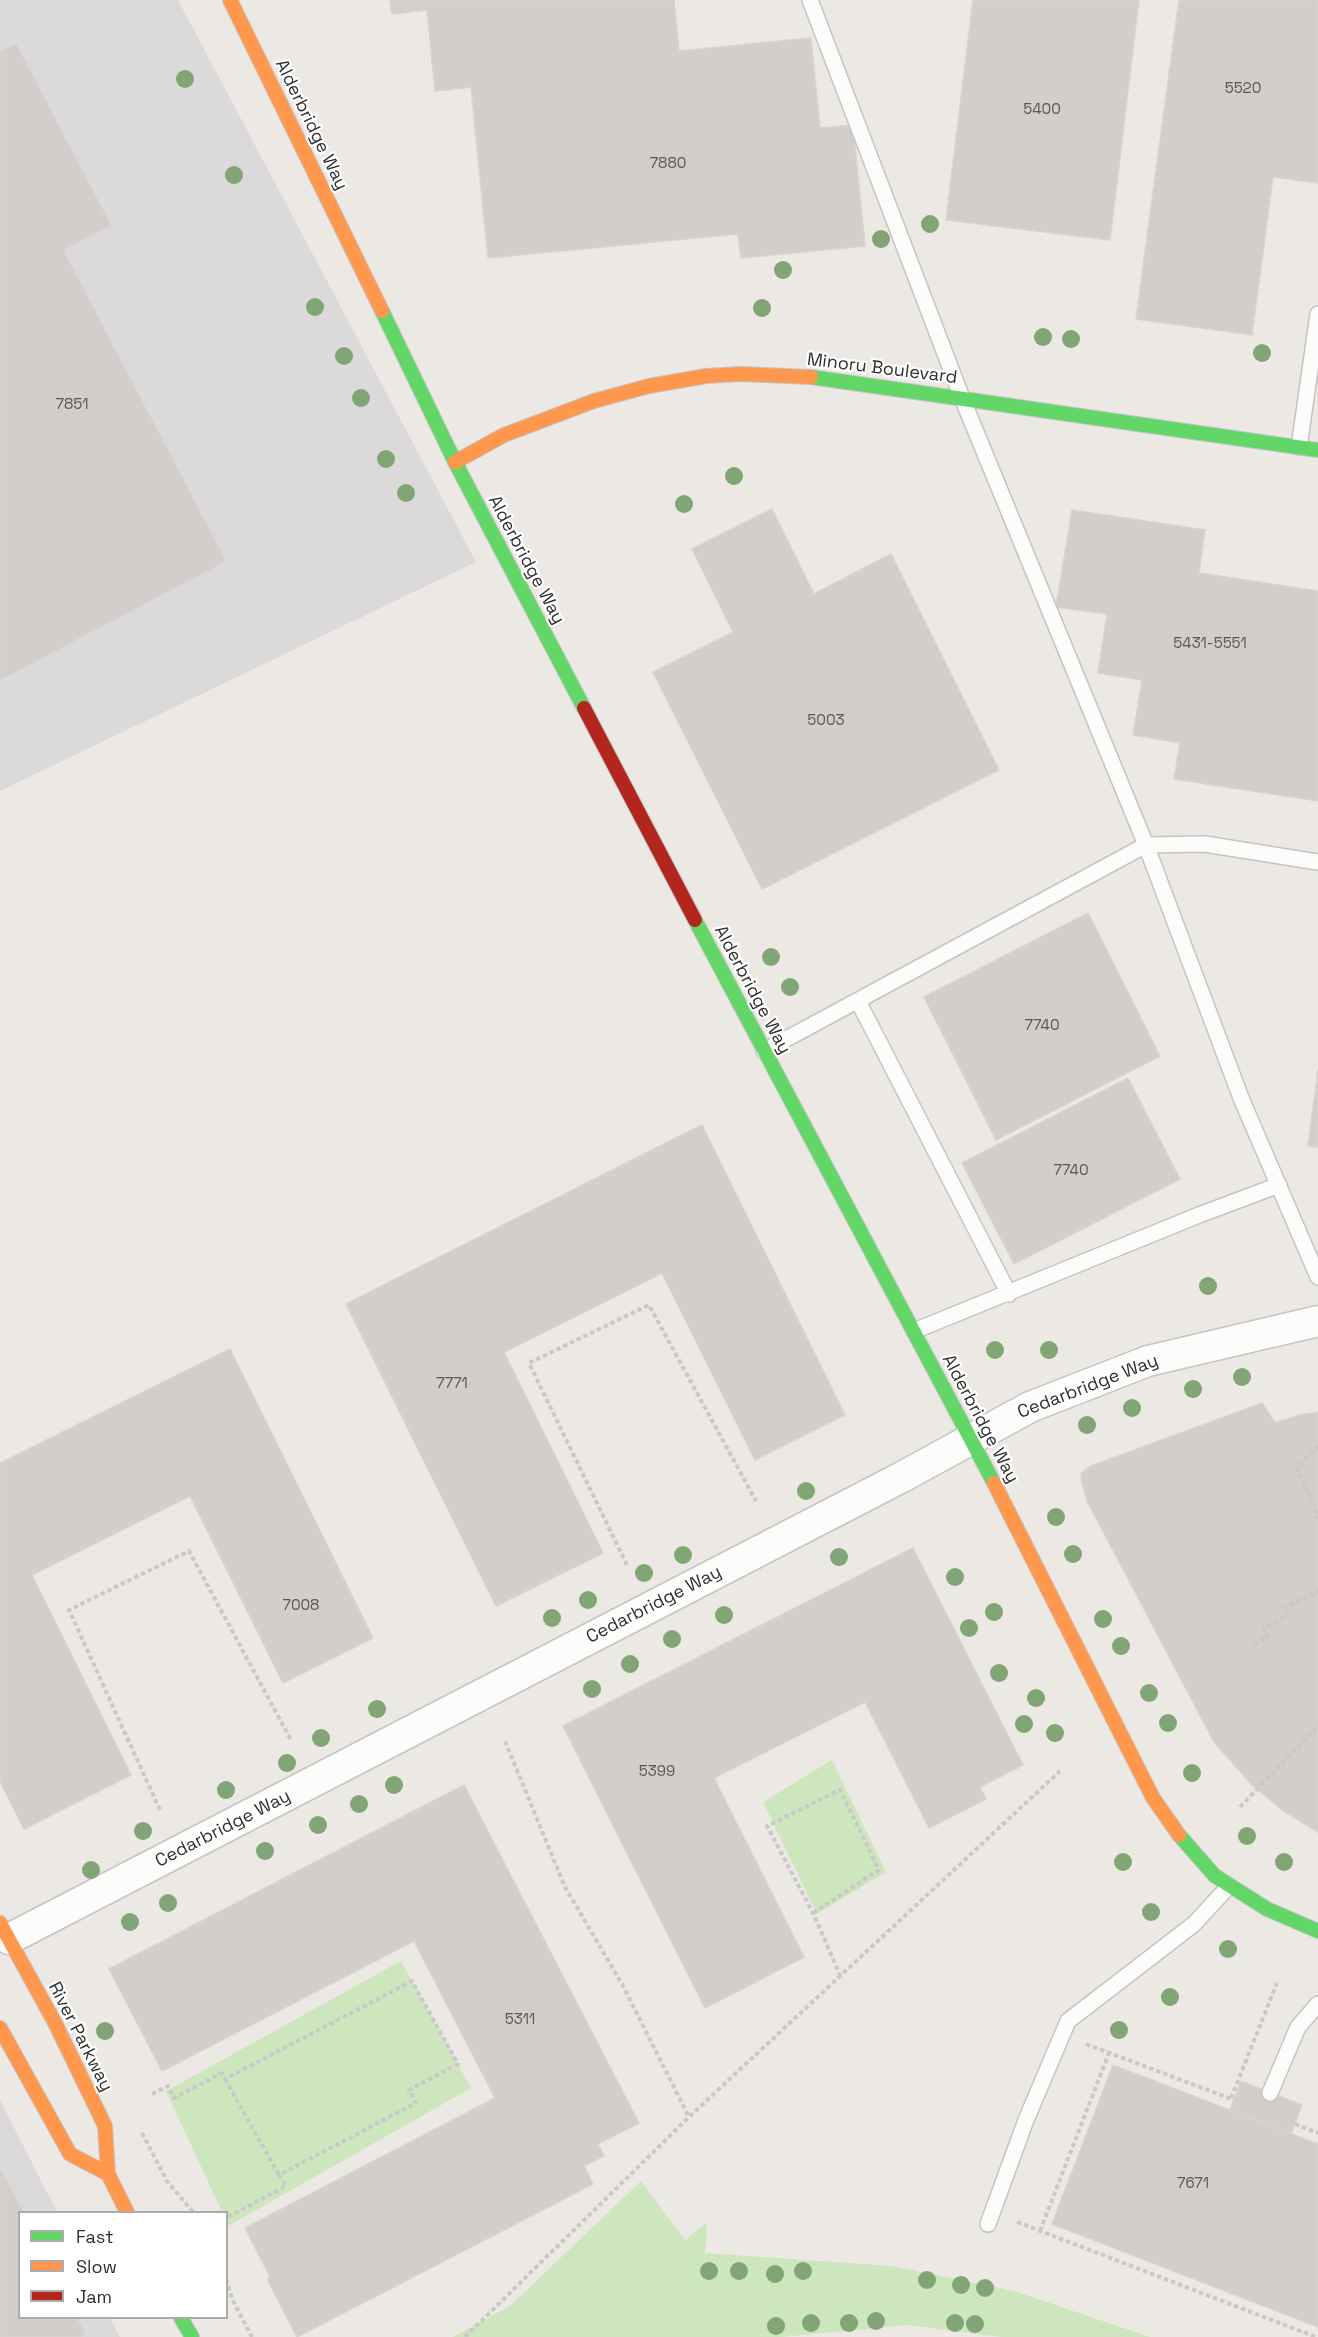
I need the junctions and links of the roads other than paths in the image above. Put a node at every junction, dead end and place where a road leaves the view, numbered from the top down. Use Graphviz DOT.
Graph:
graph roads {
  1 [pos="230,0"];
  2 [pos="810,0"];
  3 [pos="1318,314"];
  4 [pos="962,398"];
  5 [pos="1299,447"];
  6 [pos="1318,450"];
  7 [pos="455,462"];
  8 [pos="1146,845"];
  9 [pos="1318,862"];
  10 [pos="858,1001"];
  11 [pos="764,1051"];
  12 [pos="1279,1185"];
  13 [pos="1318,1277"];
  14 [pos="1009,1294"];
  15 [pos="1318,1321"];
  16 [pos="914,1331"];
  17 [pos="972,1439"];
  18 [pos="1229,1886"];
  19 [pos="1318,1930"];
  20 [pos="5,1931"];
  21 [pos="1318,2004"];
  22 [pos="0,2028"];
  23 [pos="1270,2093"];
  24 [pos="108,2174"];
  25 [pos="126,2211"];
  26 [pos="990,2218"];
  27 [pos="182,2319"];
  28 [pos="192,2337"];
  1 -- 7 [label="street, Alderbridge Way"];
  2 -- 4 [label="lane"];
  3 -- 5 [label="lane"];
  4 -- 5 [label="street, Minoru Boulevard"];
  4 -- 7 [label="street, Minoru Boulevard"];
  4 -- 8 [label="lane"];
  5 -- 6 [label="street, Minoru Boulevard"];
  7 -- 11 [label="street, Alderbridge Way"];
  8 -- 9 [label="lane"];
  8 -- 10 [label="lane"];
  8 -- 12 [label="lane"];
  10 -- 11 [label="lane"];
  10 -- 14 [label="lane"];
  11 -- 16 [label="street, Alderbridge Way"];
  12 -- 13 [label="lane"];
  12 -- 14 [label="lane"];
  14 -- 16 [label="lane"];
  15 -- 17 [label="street, Cedarbridge Way"];
  16 -- 17 [label="street, Alderbridge Way"];
  17 -- 18 [label="street, Alderbridge Way"];
  17 -- 20 [label="street, Cedarbridge Way"];
  18 -- 19 [label="street, Alderbridge Way"];
  18 -- 26 [label="lane"];
  20 -- 24 [label="street, River Parkway"];
  21 -- 23 [label="lane"];
  22 -- 24 [label="street"];
  24 -- 25 [label="street, River Parkway"];
  27 -- 28 [label="street"];
}
